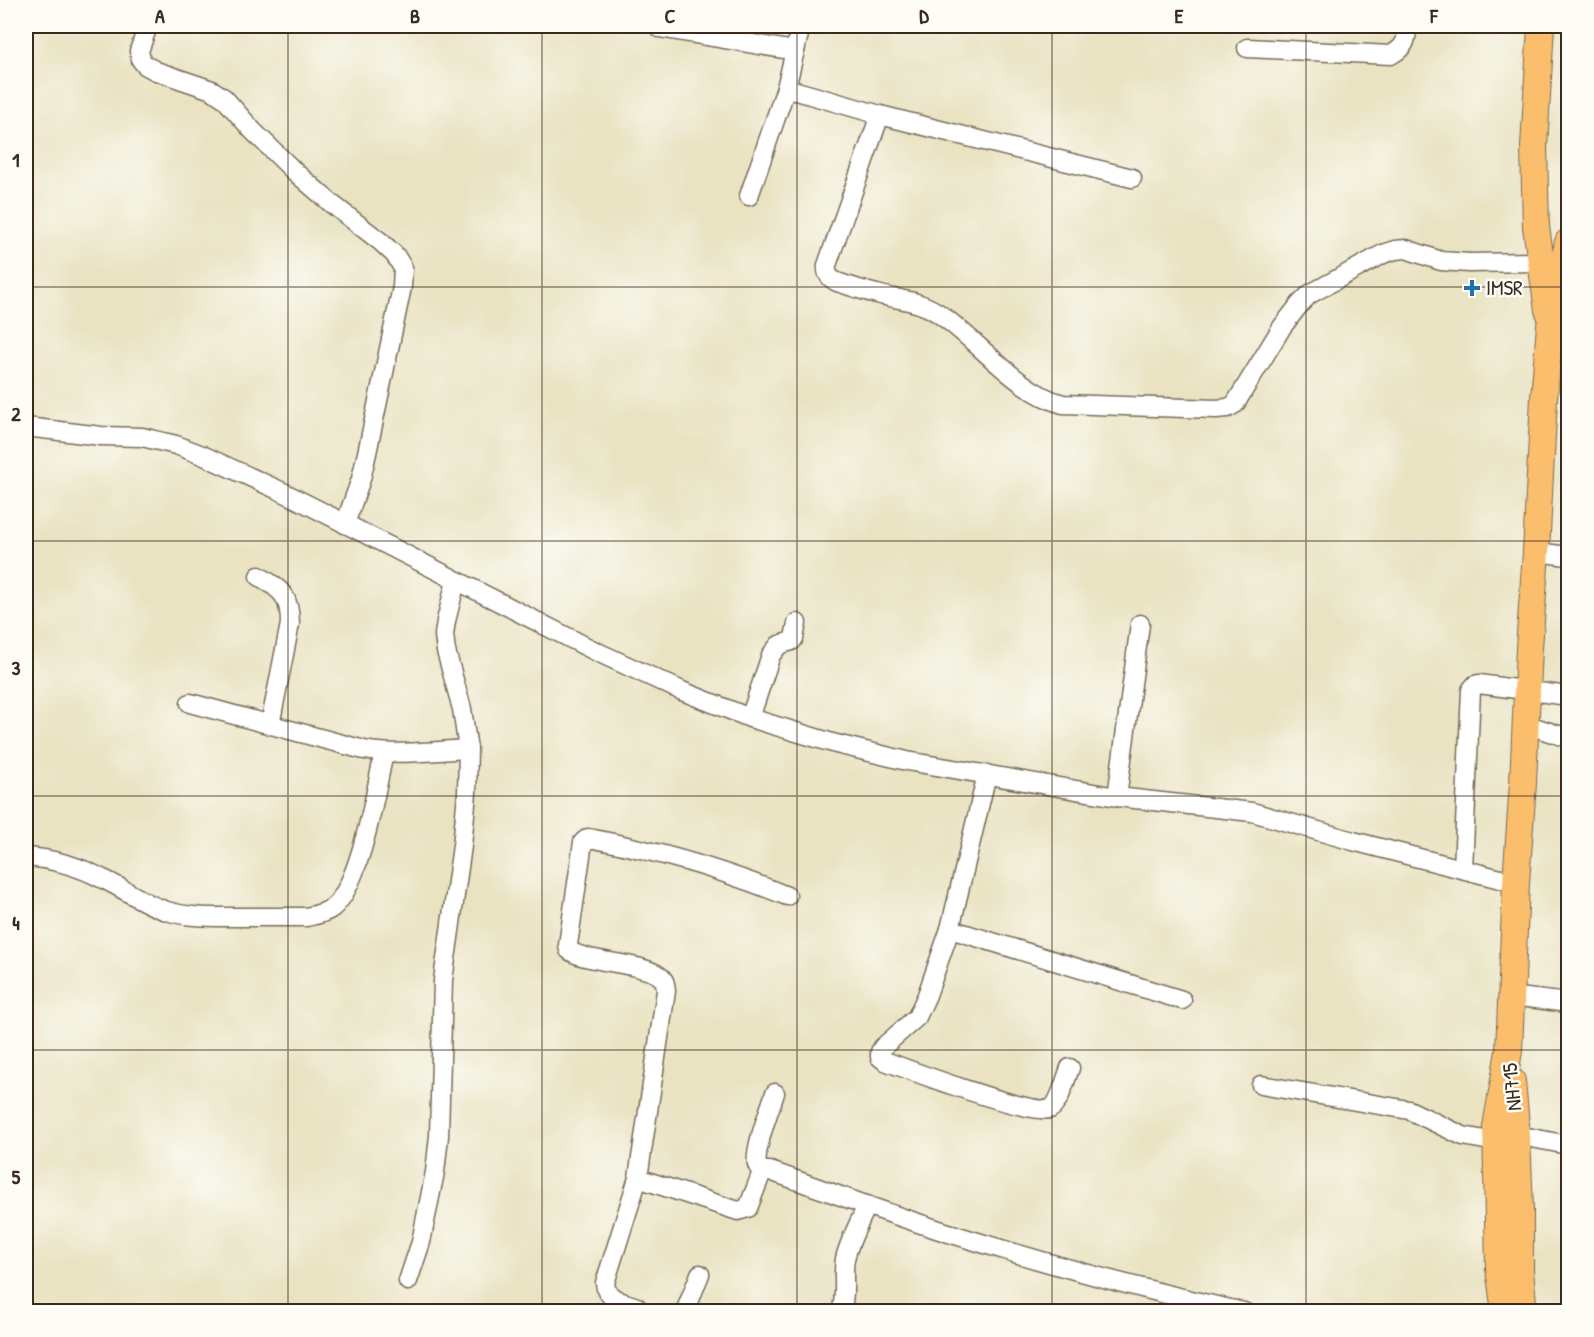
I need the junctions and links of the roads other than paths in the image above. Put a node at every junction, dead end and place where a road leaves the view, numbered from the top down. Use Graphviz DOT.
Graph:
graph roads {
  1 [pos="148,26"];
  2 [pos="801,26"];
  3 [pos="1407,26"];
  4 [pos="1541,26"];
  5 [pos="659,28"];
  6 [pos="1247,48"];
  7 [pos="795,51"];
  8 [pos="786,88"];
  9 [pos="880,115"];
  10 [pos="1132,178"];
  11 [pos="749,196"];
  12 [pos="1569,242"];
  13 [pos="1541,262"];
  14 [pos="1550,325"];
  15 [pos="26,427"];
  16 [pos="345,524"];
  17 [pos="1536,552"];
  18 [pos="1569,556"];
  19 [pos="259,576"];
  20 [pos="456,581"];
  21 [pos="797,623"];
  22 [pos="1140,624"];
  23 [pos="1527,689"];
  24 [pos="1569,696"];
  25 [pos="190,703"];
  26 [pos="750,718"];
  27 [pos="1525,723"];
  28 [pos="270,725"];
  29 [pos="1569,738"];
  30 [pos="468,749"];
  31 [pos="384,753"];
  32 [pos="987,774"];
  33 [pos="1117,797"];
  34 [pos="26,857"];
  35 [pos="1463,869"];
  36 [pos="1516,883"];
  37 [pos="787,896"];
  38 [pos="950,928"];
  39 [pos="1511,996"];
  40 [pos="1182,1000"];
  41 [pos="1569,1003"];
  42 [pos="1070,1068"];
  43 [pos="1261,1086"];
  44 [pos="775,1093"];
  45 [pos="1507,1138"];
  46 [pos="1569,1144"];
  47 [pos="762,1172"];
  48 [pos="638,1178"];
  49 [pos="867,1205"];
  50 [pos="700,1274"];
  51 [pos="408,1281"];
  52 [pos="641,1310"];
  53 [pos="684,1311"];
  54 [pos="841,1311"];
  55 [pos="1244,1311"];
  56 [pos="1521,1311"];
  1 -- 16 [label="street"];
  2 -- 7 [label="street"];
  3 -- 6 [label="street"];
  4 -- 13 [label="highway, NH715"];
  5 -- 7 [label="street"];
  7 -- 8 [label="street"];
  8 -- 9 [label="street"];
  8 -- 11 [label="street"];
  9 -- 10 [label="street"];
  9 -- 13 [label="street"];
  12 -- 14 [label="highway, NH715"];
  13 -- 14 [label="highway, NH715"];
  14 -- 17 [label="highway, NH715"];
  15 -- 16 [label="street"];
  16 -- 20 [label="street"];
  17 -- 18 [label="street"];
  17 -- 23 [label="highway, NH715"];
  19 -- 28 [label="street"];
  20 -- 26 [label="street"];
  20 -- 30 [label="street"];
  21 -- 26 [label="street"];
  22 -- 33 [label="street"];
  23 -- 24 [label="street"];
  23 -- 27 [label="highway, NH715"];
  23 -- 35 [label="street"];
  25 -- 28 [label="street"];
  26 -- 32 [label="street"];
  27 -- 29 [label="street"];
  27 -- 36 [label="highway, NH715"];
  28 -- 31 [label="street"];
  30 -- 31 [label="street"];
  30 -- 51 [label="street"];
  31 -- 34 [label="street"];
  32 -- 33 [label="street"];
  32 -- 38 [label="street"];
  33 -- 35 [label="street"];
  35 -- 36 [label="street"];
  36 -- 39 [label="highway, NH715"];
  37 -- 48 [label="street"];
  38 -- 40 [label="street"];
  38 -- 42 [label="street"];
  39 -- 41 [label="street"];
  39 -- 45 [label="highway, NH715 / NH715"];
  43 -- 45 [label="street"];
  44 -- 47 [label="street"];
  45 -- 46 [label="street"];
  45 -- 56 [label="highway, NH715"];
  47 -- 48 [label="street"];
  47 -- 49 [label="street"];
  48 -- 52 [label="street"];
  49 -- 54 [label="street"];
  49 -- 55 [label="street"];
  50 -- 53 [label="street"];
}
